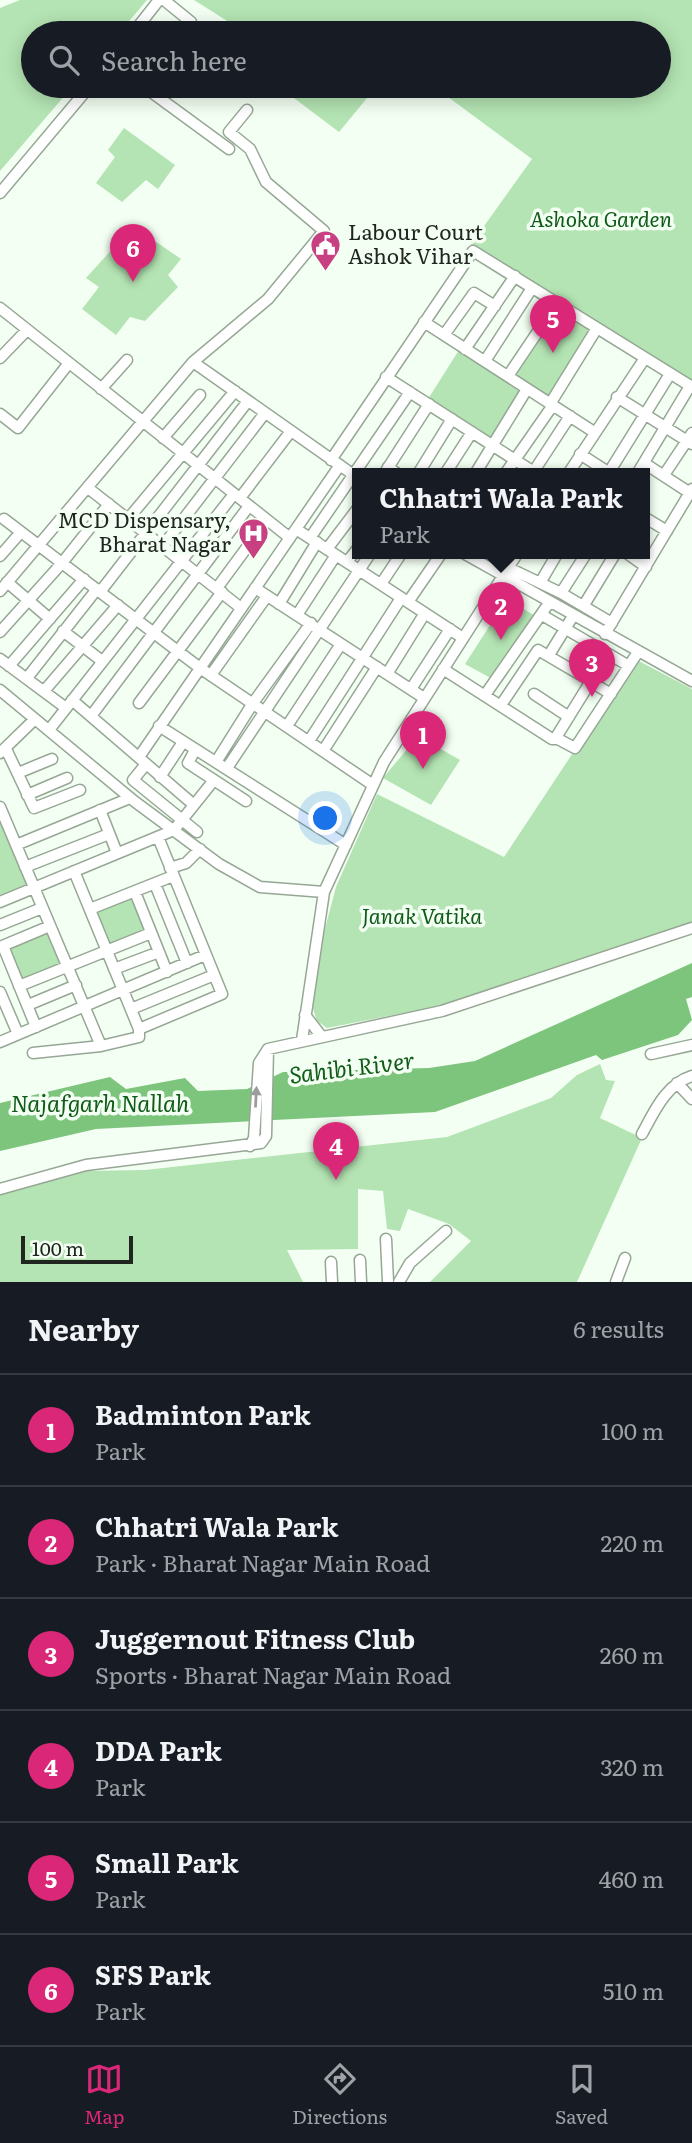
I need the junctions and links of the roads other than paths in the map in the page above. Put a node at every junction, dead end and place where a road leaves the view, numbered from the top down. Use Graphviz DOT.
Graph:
graph roads {
  1 [pos="162,0"];
  2 [pos="144,21"];
  3 [pos="190,21"];
  4 [pos="80,98"];
  5 [pos="159,98"];
  6 [pos="247,110"];
  7 [pos="229,149"];
  8 [pos="0,193"];
  9 [pos="515,276"];
  10 [pos="532,288"];
  11 [pos="557,303"];
  12 [pos="495,306"];
  13 [pos="0,308"];
  14 [pos="424,322"];
  15 [pos="597,328"];
  16 [pos="27,330"];
  17 [pos="444,335"];
  18 [pos="465,349"];
  19 [pos="0,358"];
  20 [pos="645,358"];
  21 [pos="127,360"];
  22 [pos="485,361"];
  23 [pos="193,362"];
  24 [pos="69,363"];
  25 [pos="670,374"];
  26 [pos="508,376"];
  27 [pos="386,377"];
  28 [pos="691,387"];
  29 [pos="101,388"];
  30 [pos="527,389"];
  31 [pos="235,391"];
  32 [pos="410,392"];
  33 [pos="200,395"];
  34 [pos="617,397"];
  35 [pos="248,401"];
  36 [pos="429,404"];
  37 [pos="551,404"];
  38 [pos="265,413"];
  39 [pos="645,413"];
  40 [pos="0,414"];
  41 [pos="569,416"];
  42 [pos="452,419"];
  43 [pos="143,422"];
  44 [pos="667,426"];
  45 [pos="291,431"];
  46 [pos="472,432"];
  47 [pos="594,432"];
  48 [pos="163,438"];
  49 [pos="690,439"];
  50 [pos="492,445"];
  51 [pos="183,453"];
  52 [pos="580,454"];
  53 [pos="516,460"];
  54 [pos="335,463"];
  55 [pos="644,463"];
  56 [pos="198,465"];
  57 [pos="362,468"];
  58 [pos="387,468"];
  59 [pos="422,468"];
  60 [pos="449,468"];
  61 [pos="479,468"];
  62 [pos="510,468"];
  63 [pos="527,468"];
  64 [pos="537,468"];
  65 [pos="572,468"];
  66 [pos="601,468"];
  67 [pos="612,468"];
  68 [pos="641,468"];
  69 [pos="352,474"];
  70 [pos="664,475"];
  71 [pos="216,479"];
  72 [pos="352,483"];
  73 [pos="88,488"];
  74 [pos="691,491"];
  75 [pos="237,496"];
  76 [pos="108,504"];
  77 [pos="249,506"];
  78 [pos="352,518"];
  79 [pos="4,519"];
  80 [pos="128,519"];
  81 [pos="267,520"];
  82 [pos="650,520"];
  83 [pos="296,529"];
  84 [pos="667,531"];
  85 [pos="21,532"];
  86 [pos="145,533"];
  87 [pos="290,538"];
  88 [pos="314,540"];
  89 [pos="38,544"];
  90 [pos="162,547"];
  91 [pos="332,552"];
  92 [pos="0,556"];
  93 [pos="352,556"];
  94 [pos="367,559"];
  95 [pos="398,559"];
  96 [pos="437,559"];
  97 [pos="479,559"];
  98 [pos="514,559"];
  99 [pos="554,559"];
  100 [pos="583,559"];
  101 [pos="612,559"];
  102 [pos="635,559"];
  103 [pos="180,560"];
  104 [pos="347,562"];
  105 [pos="62,563"];
  106 [pos="646,567"];
  107 [pos="359,570"];
  108 [pos="505,572"];
  109 [pos="199,575"];
  110 [pos="84,579"];
  111 [pos="540,583"];
  112 [pos="380,584"];
  113 [pos="4,586"];
  114 [pos="255,588"];
  115 [pos="99,590"];
  116 [pos="219,590"];
  117 [pos="561,593"];
  118 [pos="267,596"];
  119 [pos="28,600"];
  120 [pos="405,600"];
  121 [pos="549,603"];
  122 [pos="279,604"];
  123 [pos="118,605"];
  124 [pos="584,605"];
  125 [pos="242,608"];
  126 [pos="425,613"];
  127 [pos="297,614"];
  128 [pos="542,615"];
  129 [pos="573,616"];
  130 [pos="135,618"];
  131 [pos="50,619"];
  132 [pos="612,623"];
  133 [pos="315,626"];
  134 [pos="565,628"];
  135 [pos="450,629"];
  136 [pos="64,631"];
  137 [pos="0,632"];
  138 [pos="154,632"];
  139 [pos="605,634"];
  140 [pos="463,638"];
  141 [pos="523,641"];
  142 [pos="341,644"];
  143 [pos="83,646"];
  144 [pos="178,650"];
  145 [pos="536,650"];
  146 [pos="638,652"];
  147 [pos="549,655"];
  148 [pos="362,658"];
  149 [pos="0,659"];
  150 [pos="102,661"];
  151 [pos="9,666"];
  152 [pos="629,666"];
  153 [pos="377,667"];
  154 [pos="200,668"];
  155 [pos="443,669"];
  156 [pos="387,674"];
  157 [pos="211,675"];
  158 [pos="27,678"];
  159 [pos="692,681"];
  160 [pos="591,682"];
  161 [pos="411,689"];
  162 [pos="0,690"];
  163 [pos="44,691"];
  164 [pos="534,694"];
  165 [pos="611,694"];
  166 [pos="485,695"];
  167 [pos="425,698"];
  168 [pos="139,703"];
  169 [pos="253,703"];
  170 [pos="69,704"];
  171 [pos="500,705"];
  172 [pos="265,712"];
  173 [pos="91,716"];
  174 [pos="569,718"];
  175 [pos="35,719"];
  176 [pos="159,726"];
  177 [pos="287,726"];
  178 [pos="49,730"];
  179 [pos="556,738"];
  180 [pos="309,741"];
  181 [pos="183,742"];
  182 [pos="195,750"];
  183 [pos="3,751"];
  184 [pos="323,751"];
  185 [pos="52,759"];
  186 [pos="142,761"];
  187 [pos="216,762"];
  188 [pos="227,768"];
  189 [pos="18,773"];
  190 [pos="160,777"];
  191 [pos="66,778"];
  192 [pos="214,780"];
  193 [pos="373,785"];
  194 [pos="80,790"];
  195 [pos="27,795"];
  196 [pos="130,798"];
  197 [pos="246,801"];
  198 [pos="194,805"];
  199 [pos="0,807"];
  200 [pos="100,810"];
  201 [pos="183,821"];
  202 [pos="174,830"];
  203 [pos="197,832"];
  204 [pos="109,834"];
  205 [pos="158,836"];
  206 [pos="16,845"];
  207 [pos="346,845"];
  208 [pos="200,849"];
  209 [pos="117,853"];
  210 [pos="25,867"];
  211 [pos="74,871"];
  212 [pos="172,872"];
  213 [pos="155,884"];
  214 [pos="34,888"];
  215 [pos="135,892"];
  216 [pos="324,892"];
  217 [pos="0,902"];
  218 [pos="42,908"];
  219 [pos="90,909"];
  220 [pos="0,925"];
  221 [pos="50,926"];
  222 [pos="692,928"];
  223 [pos="151,933"];
  224 [pos="1,947"];
  225 [pos="107,951"];
  226 [pos="159,952"];
  227 [pos="205,955"];
  228 [pos="187,963"];
  229 [pos="68,966"];
  230 [pos="114,969"];
  231 [pos="167,972"];
  232 [pos="214,975"];
  233 [pos="76,985"];
  234 [pos="19,986"];
  235 [pos="123,990"];
  236 [pos="0,992"];
  237 [pos="27,1005"];
  238 [pos="85,1006"];
  239 [pos="131,1009"];
  240 [pos="305,1015"];
  241 [pos="36,1027"];
  242 [pos="139,1029"];
  243 [pos="18,1034"];
  244 [pos="322,1037"];
  245 [pos="302,1040"];
  246 [pos="0,1042"];
  247 [pos="692,1045"];
  248 [pos="101,1046"];
  249 [pos="33,1053"];
  250 [pos="651,1054"];
  251 [pos="266,1055"];
  252 [pos="692,1076"];
  253 [pos="677,1083"];
  254 [pos="692,1099"];
  255 [pos="642,1134"];
  256 [pos="252,1142"];
  257 [pos="0,1189"];
  258 [pos="446,1231"];
  259 [pos="386,1239"];
  260 [pos="625,1258"];
  261 [pos="360,1260"];
  262 [pos="331,1262"];
  263 [pos="332,1282"];
  264 [pos="361,1282"];
  265 [pos="388,1282"];
  266 [pos="399,1282"];
  267 [pos="616,1282"];
  1 -- 2 [label="street"];
  1 -- 3 [label="street"];
  4 -- 8 [label="street"];
  5 -- 7 [label="street"];
  6 -- 23 [label="street"];
  9 -- 10 [label="street"];
  9 -- 12 [label="street"];
  9 -- 14 [label="street"];
  10 -- 11 [label="street"];
  10 -- 22 [label="street"];
  11 -- 15 [label="street"];
  11 -- 26 [label="street"];
  12 -- 17 [label="street"];
  12 -- 18 [label="street"];
  13 -- 16 [label="street"];
  14 -- 17 [label="street"];
  14 -- 27 [label="street"];
  15 -- 20 [label="street"];
  15 -- 37 [label="street"];
  16 -- 19 [label="street"];
  16 -- 24 [label="street"];
  17 -- 18 [label="street"];
  18 -- 22 [label="street"];
  20 -- 25 [label="street"];
  20 -- 34 [label="street"];
  21 -- 29 [label="street"];
  22 -- 26 [label="street"];
  23 -- 31 [label="street"];
  23 -- 43 [label="street"];
  24 -- 29 [label="street"];
  24 -- 40 [label="street"];
  25 -- 28 [label="street"];
  25 -- 39 [label="street"];
  26 -- 30 [label="street"];
  27 -- 32 [label="street"];
  27 -- 54 [label="street"];
  28 -- 44 [label="street"];
  29 -- 43 [label="street"];
  30 -- 37 [label="street"];
  30 -- 50 [label="street"];
  31 -- 35 [label="street"];
  31 -- 51 [label="street"];
  32 -- 36 [label="street"];
  32 -- 57 [label="street"];
  33 -- 48 [label="street"];
  34 -- 39 [label="street"];
  34 -- 47 [label="street"];
  35 -- 38 [label="street"];
  35 -- 56 [label="street"];
  36 -- 42 [label="street"];
  36 -- 58 [label="street"];
  37 -- 41 [label="street"];
  37 -- 53 [label="street"];
  38 -- 45 [label="street"];
  38 -- 71 [label="street"];
  39 -- 44 [label="street"];
  39 -- 67 [label="street"];
  41 -- 47 [label="street"];
  41 -- 64 [label="street"];
  42 -- 46 [label="street"];
  42 -- 59 [label="street"];
  43 -- 48 [label="street"];
  43 -- 73 [label="street"];
  44 -- 49 [label="street"];
  44 -- 55 [label="street"];
  45 -- 54 [label="street"];
  45 -- 75 [label="street"];
  46 -- 50 [label="street"];
  46 -- 60 [label="street"];
  47 -- 52 [label="street"];
  48 -- 51 [label="street"];
  49 -- 70 [label="street"];
  50 -- 53 [label="street"];
  50 -- 61 [label="street"];
  51 -- 56 [label="street"];
  51 -- 80 [label="street"];
  52 -- 65 [label="street"];
  52 -- 66 [label="street"];
  53 -- 62 [label="street"];
  53 -- 63 [label="street"];
  54 -- 69 [label="street"];
  54 -- 83 [label="street"];
  55 -- 68 [label="street"];
  55 -- 70 [label="street"];
  56 -- 71 [label="street"];
  56 -- 86 [label="street"];
  70 -- 74 [label="street"];
  71 -- 75 [label="street"];
  71 -- 90 [label="street"];
  72 -- 88 [label="street"];
  73 -- 76 [label="street"];
  73 -- 89 [label="street"];
  74 -- 84 [label="street"];
  75 -- 77 [label="street"];
  75 -- 103 [label="street"];
  76 -- 80 [label="street"];
  76 -- 105 [label="street"];
  77 -- 81 [label="street"];
  77 -- 109 [label="street"];
  78 -- 91 [label="street"];
  79 -- 85 [label="street"];
  80 -- 86 [label="street"];
  81 -- 87 [label="street"];
  81 -- 116 [label="street"];
  82 -- 84 [label="street"];
  83 -- 87 [label="street"];
  83 -- 88 [label="street"];
  84 -- 106 [label="street"];
  85 -- 89 [label="street"];
  85 -- 92 [label="street"];
  86 -- 90 [label="street"];
  86 -- 115 [label="street"];
  87 -- 114 [label="street"];
  88 -- 91 [label="street"];
  88 -- 122 [label="street"];
  89 -- 105 [label="street"];
  89 -- 113 [label="street"];
  90 -- 103 [label="street"];
  91 -- 104 [label="street"];
  91 -- 127 [label="street"];
  93 -- 104 [label="street"];
  94 -- 107 [label="street"];
  95 -- 112 [label="street"];
  96 -- 120 [label="street"];
  97 -- 108 [label="street"];
  98 -- 108 [label="street"];
  99 -- 111 [label="street"];
  100 -- 117 [label="street"];
  101 -- 124 [label="street"];
  102 -- 106 [label="street"];
  103 -- 109 [label="street"];
  103 -- 130 [label="street"];
  104 -- 107 [label="street"];
  105 -- 110 [label="street"];
  105 -- 119 [label="street"];
  106 -- 132 [label="street"];
  107 -- 112 [label="street"];
  107 -- 133 [label="street"];
  108 -- 111 [label="street"];
  108 -- 121 [label="street"];
  108 -- 140 [label="street"];
  109 -- 116 [label="street"];
  109 -- 138 [label="street"];
  110 -- 115 [label="street"];
  110 -- 131 [label="street"];
  111 -- 117 [label="street"];
  112 -- 120 [label="street"];
  113 -- 119 [label="street"];
  114 -- 118 [label="street"];
  114 -- 125 [label="street"];
  115 -- 123 [label="street"];
  115 -- 136 [label="street"];
  116 -- 125 [label="street"];
  116 -- 144 [label="street"];
  117 -- 124 [label="street"];
  118 -- 122 [label="street"];
  118 -- 157 [label="street"];
  119 -- 131 [label="street"];
  119 -- 137 [label="street"];
  120 -- 126 [label="street"];
  120 -- 148 [label="street"];
  121 -- 128 [label="street"];
  121 -- 129 [label="street"];
  122 -- 127 [label="street"];
  123 -- 130 [label="street"];
  123 -- 143 [label="street"];
  124 -- 132 [label="street"];
  125 -- 154 [label="street"];
  126 -- 135 [label="street"];
  126 -- 156 [label="street"];
  127 -- 133 [label="street"];
  128 -- 134 [label="street"];
  128 -- 141 [label="street"];
  129 -- 134 [label="street"];
  129 -- 139 [label="street"];
  130 -- 138 [label="street"];
  130 -- 150 [label="street"];
  131 -- 151 [label="street"];
  132 -- 139 [label="street"];
  133 -- 142 [label="street"];
  133 -- 169 [label="street"];
  133 -- 172 [label="street"];
  134 -- 147 [label="street"];
  134 -- 152 [label="street"];
  135 -- 140 [label="street"];
  135 -- 161 [label="street"];
  136 -- 143 [label="street"];
  136 -- 158 [label="street"];
  138 -- 144 [label="street"];
  138 -- 173 [label="street"];
  139 -- 146 [label="street"];
  140 -- 155 [label="street"];
  141 -- 145 [label="street"];
  141 -- 166 [label="street"];
  142 -- 148 [label="street"];
  142 -- 177 [label="street"];
  143 -- 150 [label="street"];
  143 -- 163 [label="street"];
  144 -- 154 [label="street"];
  144 -- 168 [label="street"];
  145 -- 147 [label="street"];
  145 -- 171 [label="street"];
  146 -- 152 [label="street"];
  146 -- 159 [label="street"];
  147 -- 160 [label="street"];
  148 -- 153 [label="street"];
  148 -- 180 [label="street"];
  149 -- 151 [label="street"];
  150 -- 170 [label="street"];
  151 -- 158 [label="street"];
  152 -- 165 [label="street"];
  153 -- 156 [label="street"];
  153 -- 184 [label="street"];
  154 -- 157 [label="street"];
  154 -- 176 [label="street"];
  155 -- 166 [label="street"];
  155 -- 167 [label="street"];
  156 -- 161 [label="street"];
  157 -- 169 [label="street"];
  158 -- 163 [label="street"];
  160 -- 165 [label="street"];
  160 -- 174 [label="street"];
  161 -- 167 [label="street"];
  162 -- 175 [label="street"];
  163 -- 170 [label="street"];
  164 -- 174 [label="street"];
  165 -- 179 [label="street"];
  166 -- 171 [label="street"];
  167 -- 193 [label="street"];
  169 -- 172 [label="street"];
  169 -- 187 [label="street"];
  170 -- 173 [label="street"];
  170 -- 178 [label="street"];
  171 -- 179 [label="street"];
  172 -- 177 [label="street"];
  172 -- 188 [label="street"];
  173 -- 186 [label="street"];
  174 -- 179 [label="street"];
  175 -- 178 [label="street"];
  175 -- 183 [label="street"];
  176 -- 181 [label="street"];
  176 -- 186 [label="street"];
  177 -- 180 [label="street"];
  178 -- 196 [label="street"];
  180 -- 184 [label="street"];
  181 -- 182 [label="street"];
  181 -- 190 [label="street"];
  182 -- 187 [label="street"];
  182 -- 192 [label="street"];
  183 -- 189 [label="street"];
  184 -- 193 [label="street"];
  185 -- 189 [label="street"];
  186 -- 190 [label="street"];
  186 -- 201 [label="street"];
  187 -- 188 [label="street"];
  188 -- 207 [label="street"];
  189 -- 195 [label="street"];
  190 -- 198 [label="street"];
  191 -- 195 [label="street"];
  192 -- 197 [label="street"];
  192 -- 198 [label="street"];
  193 -- 207 [label="street"];
  194 -- 195 [label="street"];
  196 -- 200 [label="street"];
  196 -- 202 [label="street"];
  198 -- 201 [label="street"];
  199 -- 206 [label="street"];
  200 -- 204 [label="street"];
  200 -- 206 [label="street"];
  201 -- 202 [label="street"];
  201 -- 203 [label="street"];
  202 -- 205 [label="street"];
  202 -- 208 [label="street"];
  204 -- 209 [label="street"];
  204 -- 210 [label="street"];
  205 -- 209 [label="street"];
  205 -- 212 [label="street"];
  206 -- 210 [label="street"];
  207 -- 216 [label="street"];
  208 -- 212 [label="street"];
  208 -- 216 [label="street"];
  209 -- 211 [label="street"];
  210 -- 214 [label="street"];
  211 -- 214 [label="street"];
  211 -- 219 [label="street"];
  212 -- 213 [label="street"];
  212 -- 227 [label="street"];
  213 -- 215 [label="street"];
  213 -- 228 [label="street"];
  214 -- 217 [label="street"];
  214 -- 218 [label="street"];
  215 -- 219 [label="street"];
  215 -- 223 [label="street"];
  216 -- 240 [label="street"];
  218 -- 220 [label="street"];
  218 -- 221 [label="street"];
  219 -- 225 [label="street"];
  221 -- 224 [label="street"];
  221 -- 229 [label="street"];
  222 -- 244 [label="street"];
  223 -- 225 [label="street"];
  223 -- 226 [label="street"];
  224 -- 234 [label="street"];
  225 -- 229 [label="street"];
  225 -- 230 [label="street"];
  226 -- 230 [label="street"];
  226 -- 231 [label="street"];
  227 -- 228 [label="street"];
  227 -- 232 [label="street"];
  228 -- 231 [label="street"];
  229 -- 233 [label="street"];
  229 -- 234 [label="street"];
  230 -- 235 [label="street"];
  231 -- 235 [label="street"];
  232 -- 239 [label="street"];
  232 -- 242 [label="street"];
  233 -- 237 [label="street"];
  233 -- 238 [label="street"];
  234 -- 237 [label="street"];
  235 -- 238 [label="street"];
  235 -- 239 [label="street"];
  236 -- 243 [label="street"];
  237 -- 241 [label="street"];
  238 -- 241 [label="street"];
  238 -- 248 [label="street"];
  239 -- 242 [label="street"];
  240 -- 244 [label="street"];
  240 -- 245 [label="street"];
  241 -- 243 [label="street"];
  242 -- 248 [label="street"];
  243 -- 246 [label="street"];
  244 -- 245 [label="street"];
  245 -- 251 [label="street"];
  247 -- 250 [label="street"];
  248 -- 249 [label="street"];
  256 -- 251 [label="street, one-way"];
  251 -- 256 [label="street"];
  252 -- 253 [label="street"];
  253 -- 254 [label="street"];
  253 -- 255 [label="street"];
  256 -- 257 [label="street"];
  258 -- 266 [label="street"];
  259 -- 265 [label="street"];
  260 -- 267 [label="street"];
  261 -- 264 [label="street"];
  262 -- 263 [label="street"];
}
